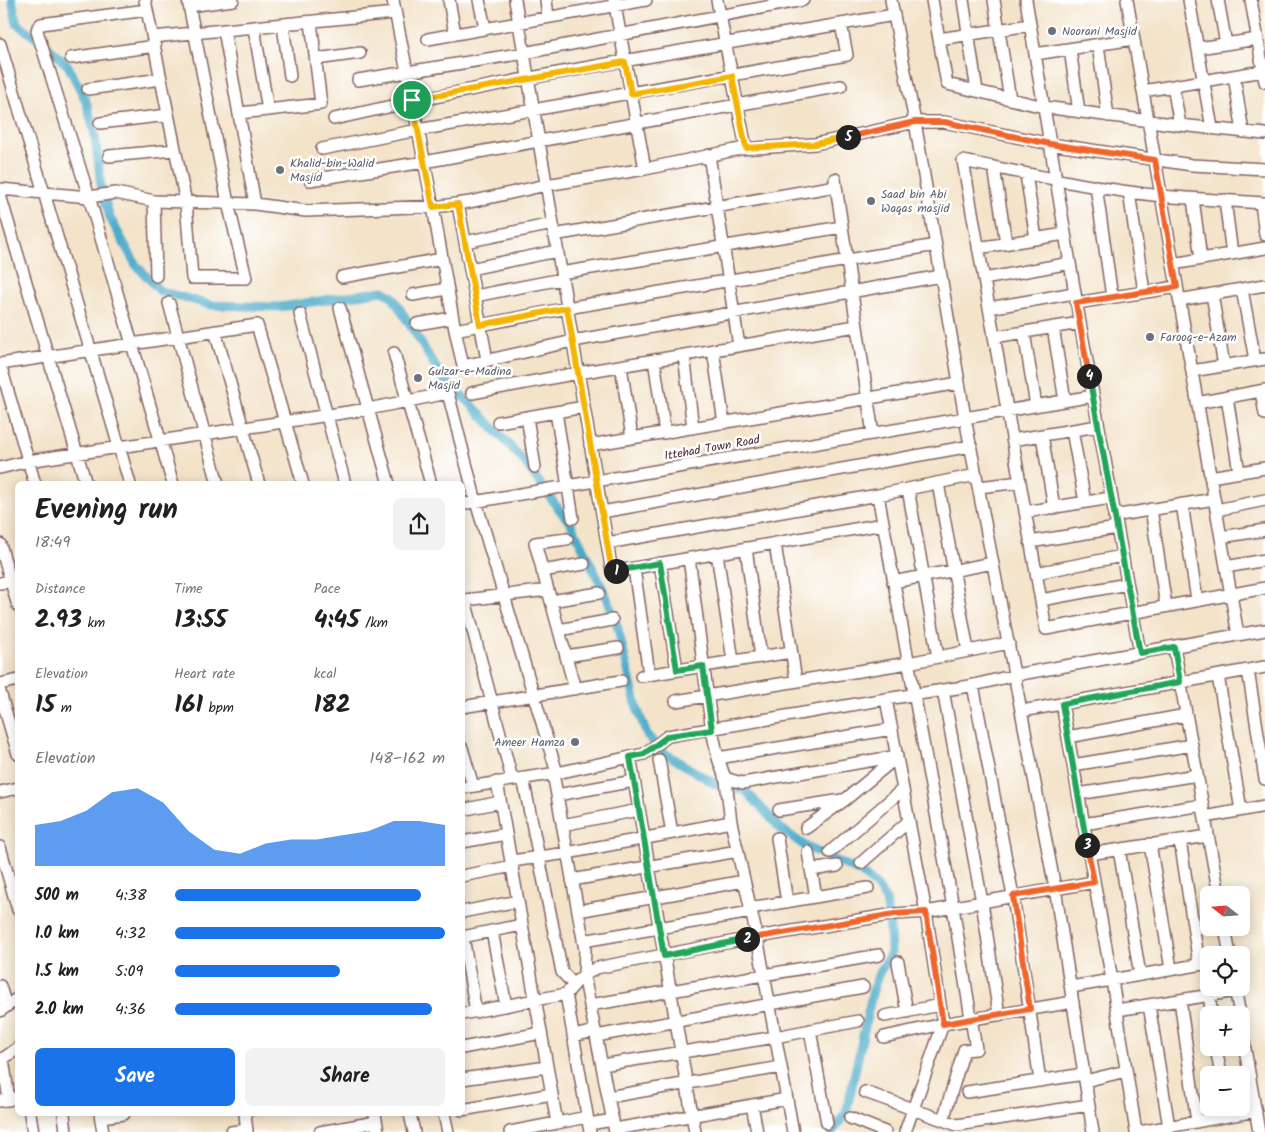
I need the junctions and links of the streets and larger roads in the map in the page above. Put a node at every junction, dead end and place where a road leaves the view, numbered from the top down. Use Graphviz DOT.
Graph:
graph roads {
  1 [pos="233,0"];
  2 [pos="393,0"];
  3 [pos="449,0"];
  4 [pos="479,0"];
  5 [pos="515,0"];
  6 [pos="546,0"];
  7 [pos="646,0"];
  8 [pos="717,0"];
  9 [pos="803,0"];
  10 [pos="891,0"];
  11 [pos="932,0"];
  12 [pos="962,0"];
  13 [pos="994,0"];
  14 [pos="1026,0"];
  15 [pos="1127,0"];
  16 [pos="1189,0"];
  17 [pos="1218,0"];
  18 [pos="1251,0"];
  19 [pos="189,3"];
  20 [pos="614,3"];
  21 [pos="146,5"];
  22 [pos="582,6"];
  23 [pos="395,13"];
  24 [pos="894,15"];
  25 [pos="720,16"];
  26 [pos="548,17"];
  27 [pos="311,22"];
  28 [pos="518,22"];
  29 [pos="841,24"];
  30 [pos="283,25"];
  31 [pos="1030,25"];
  32 [pos="254,28"];
  33 [pos="485,28"];
  34 [pos="224,30"];
  35 [pos="999,30"];
  36 [pos="194,33"];
  37 [pos="455,34"];
  38 [pos="620,35"];
  39 [pos="968,35"];
  40 [pos="428,39"];
  41 [pos="939,39"];
  42 [pos="1134,39"];
  43 [pos="1258,39"];
  44 [pos="154,41"];
  45 [pos="0,44"];
  46 [pos="726,44"];
  47 [pos="1226,44"];
  48 [pos="1098,45"];
  49 [pos="1198,48"];
  50 [pos="1070,49"];
  51 [pos="360,53"];
  52 [pos="524,53"];
  53 [pos="1035,54"];
  54 [pos="71,58"];
  55 [pos="316,59"];
  56 [pos="625,62"];
  57 [pos="406,71"];
  58 [pos="290,76"];
  59 [pos="732,76"];
  60 [pos="1234,76"];
  61 [pos="1264,76"];
  62 [pos="528,79"];
  63 [pos="161,80"];
  64 [pos="358,80"];
  65 [pos="1204,80"];
  66 [pos="841,86"];
  67 [pos="1173,86"];
  68 [pos="88,88"];
  69 [pos="976,91"];
  70 [pos="1143,91"];
  71 [pos="631,94"];
  72 [pos="1010,99"];
  73 [pos="412,100"];
  74 [pos="738,105"];
  75 [pos="1044,107"];
  76 [pos="268,110"];
  77 [pos="533,111"];
  78 [pos="1079,112"];
  79 [pos="240,113"];
  80 [pos="168,115"];
  81 [pos="1108,116"];
  82 [pos="334,119"];
  83 [pos="1148,121"];
  84 [pos="636,122"];
  85 [pos="915,122"];
  86 [pos="100,123"];
  87 [pos="1180,125"];
  88 [pos="1212,128"];
  89 [pos="418,130"];
  90 [pos="1244,132"];
  91 [pos="1265,134"];
  92 [pos="538,140"];
  93 [pos="1050,144"];
  94 [pos="746,148"];
  95 [pos="175,150"];
  96 [pos="322,150"];
  97 [pos="709,155"];
  98 [pos="109,156"];
  99 [pos="1155,160"];
  100 [pos="424,162"];
  101 [pos="994,167"];
  102 [pos="645,169"];
  103 [pos="1265,169"];
  104 [pos="1026,174"];
  105 [pos="310,180"];
  106 [pos="1056,180"];
  107 [pos="546,184"];
  108 [pos="1096,186"];
  109 [pos="0,189"];
  110 [pos="44,192"];
  111 [pos="1129,192"];
  112 [pos="0,196"];
  113 [pos="95,196"];
  114 [pos="1161,196"];
  115 [pos="1193,199"];
  116 [pos="1225,200"];
  117 [pos="154,201"];
  118 [pos="186,203"];
  119 [pos="1263,203"];
  120 [pos="228,204"];
  121 [pos="255,204"];
  122 [pos="458,204"];
  123 [pos="717,206"];
  124 [pos="433,207"];
  125 [pos="842,227"];
  126 [pos="554,229"];
  127 [pos="1065,234"];
  128 [pos="1265,235"];
  129 [pos="1036,239"];
  130 [pos="465,242"];
  131 [pos="1006,244"];
  132 [pos="936,245"];
  133 [pos="723,246"];
  134 [pos="978,248"];
  135 [pos="1265,248"];
  136 [pos="557,251"];
  137 [pos="1232,254"];
  138 [pos="442,259"];
  139 [pos="1201,259"];
  140 [pos="847,260"];
  141 [pos="1070,263"];
  142 [pos="1173,264"];
  143 [pos="470,269"];
  144 [pos="156,276"];
  145 [pos="562,276"];
  146 [pos="941,276"];
  147 [pos="342,277"];
  148 [pos="984,279"];
  149 [pos="729,280"];
  150 [pos="1265,285"];
  151 [pos="1177,287"];
  152 [pos="448,289"];
  153 [pos="1242,289"];
  154 [pos="852,292"];
  155 [pos="1144,292"];
  156 [pos="1212,294"];
  157 [pos="413,295"];
  158 [pos="475,296"];
  159 [pos="1112,297"];
  160 [pos="1075,298"];
  161 [pos="1179,300"];
  162 [pos="169,303"];
  163 [pos="340,308"];
  164 [pos="567,308"];
  165 [pos="989,308"];
  166 [pos="734,313"];
  167 [pos="300,314"];
  168 [pos="452,318"];
  169 [pos="1080,323"];
  170 [pos="417,324"];
  171 [pos="480,325"];
  172 [pos="856,326"];
  173 [pos="1053,327"];
  174 [pos="455,330"];
  175 [pos="215,331"];
  176 [pos="1024,332"];
  177 [pos="178,337"];
  178 [pos="994,337"];
  179 [pos="573,341"];
  180 [pos="132,344"];
  181 [pos="739,346"];
  182 [pos="90,350"];
  183 [pos="713,350"];
  184 [pos="394,353"];
  185 [pos="684,355"];
  186 [pos="48,356"];
  187 [pos="1260,359"];
  188 [pos="487,360"];
  189 [pos="654,360"];
  190 [pos="0,364"];
  191 [pos="621,366"];
  192 [pos="1224,366"];
  193 [pos="1192,371"];
  194 [pos="578,373"];
  195 [pos="959,383"];
  196 [pos="1263,390"];
  197 [pos="472,393"];
  198 [pos="1092,396"];
  199 [pos="1228,397"];
  200 [pos="867,399"];
  201 [pos="406,401"];
  202 [pos="1064,401"];
  203 [pos="1197,403"];
  204 [pos="1036,406"];
  205 [pos="584,408"];
  206 [pos="368,409"];
  207 [pos="1007,411"];
  208 [pos="556,412"];
  209 [pos="1265,414"];
  210 [pos="327,416"];
  211 [pos="528,417"];
  212 [pos="966,418"];
  213 [pos="285,422"];
  214 [pos="498,422"];
  215 [pos="724,423"];
  216 [pos="1098,426"];
  217 [pos="243,428"];
  218 [pos="693,428"];
  219 [pos="1072,430"];
  220 [pos="665,433"];
  221 [pos="204,434"];
  222 [pos="873,434"];
  223 [pos="1042,435"];
  224 [pos="632,438"];
  225 [pos="1012,440"];
  226 [pos="160,441"];
  227 [pos="590,444"];
  228 [pos="971,446"];
  229 [pos="119,447"];
  230 [pos="77,454"];
  231 [pos="28,461"];
  232 [pos="535,467"];
  233 [pos="0,468"];
  234 [pos="1265,468"];
  235 [pos="1238,472"];
  236 [pos="976,475"];
  237 [pos="1210,477"];
  238 [pos="34,481"];
  239 [pos="85,481"];
  240 [pos="129,481"];
  241 [pos="172,481"];
  242 [pos="217,481"];
  243 [pos="258,481"];
  244 [pos="302,481"];
  245 [pos="344,481"];
  246 [pos="388,481"];
  247 [pos="431,481"];
  248 [pos="596,481"];
  249 [pos="1020,482"];
  250 [pos="938,483"];
  251 [pos="565,487"];
  252 [pos="979,487"];
  253 [pos="908,489"];
  254 [pos="878,495"];
  255 [pos="1111,498"];
  256 [pos="1265,500"];
  257 [pos="476,502"];
  258 [pos="1085,502"];
  259 [pos="465,504"];
  260 [pos="1182,504"];
  261 [pos="1215,504"];
  262 [pos="1054,508"];
  263 [pos="1151,510"];
  264 [pos="602,512"];
  265 [pos="1025,512"];
  266 [pos="1114,516"];
  267 [pos="573,518"];
  268 [pos="883,524"];
  269 [pos="1116,528"];
  270 [pos="1265,530"];
  271 [pos="1221,538"];
  272 [pos="567,539"];
  273 [pos="1030,542"];
  274 [pos="607,543"];
  275 [pos="775,543"];
  276 [pos="0,544"];
  277 [pos="746,548"];
  278 [pos="717,553"];
  279 [pos="1122,556"];
  280 [pos="689,558"];
  281 [pos="1265,560"];
  282 [pos="660,563"];
  283 [pos="993,563"];
  284 [pos="584,564"];
  285 [pos="1226,567"];
  286 [pos="634,568"];
  287 [pos="542,571"];
  288 [pos="954,571"];
  289 [pos="1036,573"];
  290 [pos="923,576"];
  291 [pos="9,581"];
  292 [pos="894,582"];
  293 [pos="1127,584"];
  294 [pos="1265,588"];
  295 [pos="599,593"];
  296 [pos="1231,594"];
  297 [pos="504,595"];
  298 [pos="549,595"];
  299 [pos="465,597"];
  300 [pos="15,598"];
  301 [pos="1041,600"];
  302 [pos="1197,600"];
  303 [pos="465,604"];
  304 [pos="1166,606"];
  305 [pos="1132,612"];
  306 [pos="612,620"];
  307 [pos="559,630"];
  308 [pos="1265,630"];
  309 [pos="1238,635"];
  310 [pos="1009,643"];
  311 [pos="1174,647"];
  312 [pos="618,648"];
  313 [pos="968,651"];
  314 [pos="791,652"];
  315 [pos="1140,653"];
  316 [pos="566,656"];
  317 [pos="761,657"];
  318 [pos="938,657"];
  319 [pos="733,662"];
  320 [pos="908,663"];
  321 [pos="703,666"];
  322 [pos="1265,667"];
  323 [pos="677,670"];
  324 [pos="1248,670"];
  325 [pos="1015,675"];
  326 [pos="1218,676"];
  327 [pos="15,681"];
  328 [pos="621,681"];
  329 [pos="796,681"];
  330 [pos="1180,682"];
  331 [pos="0,684"];
  332 [pos="973,685"];
  333 [pos="575,688"];
  334 [pos="943,690"];
  335 [pos="0,692"];
  336 [pos="914,694"];
  337 [pos="534,695"];
  338 [pos="707,696"];
  339 [pos="886,699"];
  340 [pos="676,701"];
  341 [pos="493,702"];
  342 [pos="1062,704"];
  343 [pos="465,707"];
  344 [pos="1022,711"];
  345 [pos="1186,716"];
  346 [pos="892,729"];
  347 [pos="712,730"];
  348 [pos="1068,736"];
  349 [pos="15,744"];
  350 [pos="1192,745"];
  351 [pos="897,756"];
  352 [pos="630,757"];
  353 [pos="718,758"];
  354 [pos="659,760"];
  355 [pos="1073,765"];
  356 [pos="465,768"];
  357 [pos="555,773"];
  358 [pos="1197,775"];
  359 [pos="518,779"];
  360 [pos="725,779"];
  361 [pos="1265,779"];
  362 [pos="497,782"];
  363 [pos="634,782"];
  364 [pos="468,787"];
  365 [pos="15,789"];
  366 [pos="903,789"];
  367 [pos="0,792"];
  368 [pos="1078,794"];
  369 [pos="557,795"];
  370 [pos="846,799"];
  371 [pos="500,802"];
  372 [pos="1265,806"];
  373 [pos="465,809"];
  374 [pos="639,810"];
  375 [pos="779,810"];
  376 [pos="1241,810"];
  377 [pos="1204,811"];
  378 [pos="731,818"];
  379 [pos="909,821"];
  380 [pos="1083,824"];
  381 [pos="562,825"];
  382 [pos="806,828"];
  383 [pos="672,833"];
  384 [pos="506,834"];
  385 [pos="1208,836"];
  386 [pos="777,838"];
  387 [pos="644,839"];
  388 [pos="1180,840"];
  389 [pos="465,841"];
  390 [pos="1150,844"];
  391 [pos="0,847"];
  392 [pos="1119,849"];
  393 [pos="738,851"];
  394 [pos="808,852"];
  395 [pos="830,852"];
  396 [pos="567,853"];
  397 [pos="1089,854"];
  398 [pos="539,857"];
  399 [pos="861,863"];
  400 [pos="512,864"];
  401 [pos="837,866"];
  402 [pos="649,867"];
  403 [pos="811,870"];
  404 [pos="465,875"];
  405 [pos="572,880"];
  406 [pos="744,881"];
  407 [pos="1094,882"];
  408 [pos="1217,886"];
  409 [pos="868,888"];
  410 [pos="1056,888"];
  411 [pos="10,889"];
  412 [pos="1013,896"];
  413 [pos="654,897"];
  414 [pos="816,897"];
  415 [pos="518,901"];
  416 [pos="15,902"];
  417 [pos="787,902"];
  418 [pos="982,902"];
  419 [pos="953,907"];
  420 [pos="751,910"];
  421 [pos="465,911"];
  422 [pos="578,911"];
  423 [pos="926,912"];
  424 [pos="522,925"];
  425 [pos="660,928"];
  426 [pos="492,931"];
  427 [pos="465,937"];
  428 [pos="757,937"];
  429 [pos="583,942"];
  430 [pos="1201,946"];
  431 [pos="465,949"];
  432 [pos="879,955"];
  433 [pos="664,956"];
  434 [pos="898,962"];
  435 [pos="1200,964"];
  436 [pos="1171,969"];
  437 [pos="584,975"];
  438 [pos="1140,975"];
  439 [pos="764,976"];
  440 [pos="1112,980"];
  441 [pos="574,984"];
  442 [pos="0,986"];
  443 [pos="863,987"];
  444 [pos="1071,987"];
  445 [pos="671,991"];
  446 [pos="566,994"];
  447 [pos="1202,996"];
  448 [pos="15,1000"];
  449 [pos="536,1000"];
  450 [pos="1180,1000"];
  451 [pos="1073,1002"];
  452 [pos="769,1004"];
  453 [pos="590,1005"];
  454 [pos="940,1005"];
  455 [pos="1149,1005"];
  456 [pos="506,1006"];
  457 [pos="3,1008"];
  458 [pos="1030,1009"];
  459 [pos="1117,1010"];
  460 [pos="476,1012"];
  461 [pos="907,1012"];
  462 [pos="465,1014"];
  463 [pos="999,1015"];
  464 [pos="885,1016"];
  465 [pos="972,1019"];
  466 [pos="676,1021"];
  467 [pos="858,1021"];
  468 [pos="943,1024"];
  469 [pos="810,1030"];
  470 [pos="541,1033"];
  471 [pos="596,1034"];
  472 [pos="572,1036"];
  473 [pos="775,1037"];
  474 [pos="884,1037"];
  475 [pos="465,1047"];
  476 [pos="15,1050"];
  477 [pos="681,1052"];
  478 [pos="1246,1056"];
  479 [pos="2,1060"];
  480 [pos="602,1065"];
  481 [pos="547,1066"];
  482 [pos="781,1067"];
  483 [pos="1126,1071"];
  484 [pos="1085,1078"];
  485 [pos="465,1079"];
  486 [pos="1040,1081"];
  487 [pos="686,1083"];
  488 [pos="865,1092"];
  489 [pos="967,1092"];
  490 [pos="552,1094"];
  491 [pos="608,1097"];
  492 [pos="787,1099"];
  493 [pos="9,1100"];
  494 [pos="752,1105"];
  495 [pos="1089,1105"];
  496 [pos="465,1109"];
  497 [pos="913,1110"];
  498 [pos="1250,1111"];
  499 [pos="1256,1111"];
  500 [pos="692,1115"];
  501 [pos="30,1116"];
  502 [pos="64,1116"];
  503 [pos="100,1116"];
  504 [pos="245,1116"];
  505 [pos="410,1116"];
  506 [pos="444,1116"];
  507 [pos="1214,1116"];
  508 [pos="850,1118"];
  509 [pos="943,1120"];
  510 [pos="377,1122"];
  511 [pos="557,1122"];
  512 [pos="1197,1122"];
  513 [pos="827,1123"];
  514 [pos="589,1124"];
  515 [pos="614,1127"];
  516 [pos="653,1127"];
  517 [pos="1169,1127"];
  518 [pos="30,1131"];
  519 [pos="247,1131"];
  520 [pos="1265,1131"];
  521 [pos="66,1132"];
  522 [pos="103,1132"];
  523 [pos="231,1132"];
  524 [pos="320,1132"];
  525 [pos="414,1132"];
  526 [pos="448,1132"];
  527 [pos="510,1132"];
  528 [pos="695,1132"];
  529 [pos="757,1132"];
  530 [pos="793,1132"];
  531 [pos="885,1132"];
  532 [pos="905,1132"];
  533 [pos="1093,1132"];
  534 [pos="1138,1132"];
  535 [pos="1259,1132"];
  1 -- 19 [label="street"];
  2 -- 23 [label="street"];
  3 -- 37 [label="street"];
  4 -- 33 [label="street"];
  5 -- 28 [label="street"];
  6 -- 26 [label="street"];
  7 -- 20 [label="street"];
  8 -- 25 [label="street"];
  9 -- 25 [label="street"];
  10 -- 24 [label="street"];
  11 -- 41 [label="street"];
  12 -- 39 [label="street"];
  13 -- 35 [label="street"];
  14 -- 31 [label="street"];
  15 -- 42 [label="street"];
  16 -- 49 [label="street"];
  17 -- 47 [label="street"];
  18 -- 43 [label="street"];
  19 -- 36 [label="street"];
  20 -- 22 [label="street"];
  20 -- 38 [label="street"];
  21 -- 44 [label="street"];
  21 -- 113 [label="street"];
  22 -- 26 [label="street"];
  23 -- 27 [label="street"];
  23 -- 57 [label="street"];
  24 -- 29 [label="street"];
  24 -- 85 [label="street"];
  25 -- 38 [label="street"];
  25 -- 46 [label="street"];
  26 -- 28 [label="street"];
  27 -- 30 [label="street"];
  27 -- 55 [label="street"];
  28 -- 33 [label="street"];
  28 -- 52 [label="street"];
  29 -- 46 [label="street"];
  29 -- 59 [label="street"];
  30 -- 32 [label="street"];
  30 -- 58 [label="street"];
  31 -- 35 [label="street"];
  31 -- 53 [label="street"];
  32 -- 34 [label="street"];
  32 -- 76 [label="street"];
  33 -- 37 [label="street"];
  34 -- 36 [label="street"];
  34 -- 79 [label="street"];
  35 -- 39 [label="street"];
  35 -- 72 [label="street"];
  36 -- 44 [label="street"];
  36 -- 120 [label="street"];
  37 -- 40 [label="street"];
  38 -- 52 [label="street"];
  38 -- 56 [label="street"];
  39 -- 41 [label="street"];
  39 -- 69 [label="street"];
  41 -- 69 [label="street"];
  42 -- 48 [label="street"];
  42 -- 70 [label="street"];
  43 -- 47 [label="street"];
  43 -- 61 [label="street"];
  44 -- 54 [label="street"];
  44 -- 63 [label="street"];
  45 -- 110 [label="street"];
  46 -- 56 [label="street"];
  46 -- 59 [label="street"];
  47 -- 49 [label="street"];
  48 -- 50 [label="street"];
  48 -- 81 [label="street"];
  49 -- 65 [label="street"];
  50 -- 53 [label="street"];
  50 -- 78 [label="street"];
  51 -- 55 [label="street"];
  52 -- 57 [label="street"];
  52 -- 62 [label="street"];
  53 -- 75 [label="street"];
  55 -- 76 [label="street"];
  56 -- 62 [label="street"];
  56 -- 71 [label="street"];
  57 -- 64 [label="street"];
  57 -- 73 [label="street"];
  59 -- 71 [label="street"];
  59 -- 74 [label="street"];
  60 -- 61 [label="street"];
  60 -- 65 [label="street"];
  60 -- 90 [label="street"];
  62 -- 73 [label="street"];
  62 -- 77 [label="street"];
  63 -- 68 [label="street"];
  63 -- 80 [label="street"];
  65 -- 67 [label="street"];
  65 -- 88 [label="street"];
  66 -- 74 [label="street"];
  67 -- 70 [label="street"];
  67 -- 87 [label="street"];
  69 -- 72 [label="street"];
  70 -- 83 [label="street"];
  71 -- 77 [label="street"];
  71 -- 84 [label="street"];
  72 -- 75 [label="street"];
  73 -- 82 [label="street"];
  73 -- 89 [label="street"];
  74 -- 84 [label="street"];
  74 -- 94 [label="street"];
  75 -- 78 [label="street"];
  75 -- 93 [label="street"];
  76 -- 79 [label="street"];
  77 -- 89 [label="street"];
  77 -- 92 [label="street"];
  78 -- 81 [label="street"];
  79 -- 121 [label="street"];
  80 -- 86 [label="street"];
  80 -- 95 [label="street"];
  81 -- 83 [label="street"];
  83 -- 87 [label="street"];
  83 -- 99 [label="street"];
  84 -- 92 [label="street"];
  84 -- 102 [label="street"];
  85 -- 93 [label="street"];
  85 -- 94 [label="street"];
  85 -- 132 [label="street"];
  87 -- 88 [label="street"];
  88 -- 90 [label="street"];
  89 -- 96 [label="street"];
  89 -- 100 [label="street"];
  90 -- 91 [label="street"];
  92 -- 100 [label="street"];
  92 -- 107 [label="street"];
  93 -- 99 [label="street"];
  93 -- 106 [label="street"];
  94 -- 97 [label="street"];
  95 -- 98 [label="street"];
  95 -- 118 [label="street"];
  97 -- 102 [label="street"];
  97 -- 123 [label="street"];
  99 -- 103 [label="street"];
  99 -- 114 [label="street"];
  100 -- 105 [label="street"];
  100 -- 124 [label="street"];
  101 -- 104 [label="street"];
  101 -- 131 [label="street"];
  101 -- 134 [label="street"];
  102 -- 107 [label="street"];
  104 -- 106 [label="street"];
  104 -- 129 [label="street"];
  106 -- 108 [label="street"];
  106 -- 127 [label="street"];
  107 -- 122 [label="street"];
  107 -- 126 [label="street"];
  108 -- 111 [label="street"];
  108 -- 159 [label="street"];
  109 -- 110 [label="street"];
  110 -- 113 [label="street"];
  110 -- 182 [label="street"];
  111 -- 114 [label="street"];
  111 -- 155 [label="street"];
  112 -- 186 [label="street"];
  113 -- 117 [label="street"];
  113 -- 180 [label="street"];
  114 -- 115 [label="street"];
  114 -- 142 [label="street"];
  115 -- 116 [label="street"];
  115 -- 139 [label="street"];
  116 -- 119 [label="street"];
  116 -- 137 [label="street"];
  117 -- 118 [label="street"];
  117 -- 144 [label="street"];
  118 -- 120 [label="street"];
  118 -- 120 [label="street"];
  119 -- 128 [label="street"];
  120 -- 121 [label="street"];
  121 -- 124 [label="street"];
  122 -- 124 [label="street"];
  122 -- 130 [label="street"];
  123 -- 125 [label="street"];
  123 -- 126 [label="street"];
  123 -- 133 [label="street"];
  124 -- 138 [label="street"];
  125 -- 133 [label="street"];
  125 -- 140 [label="street"];
  126 -- 130 [label="street"];
  126 -- 136 [label="street"];
  127 -- 129 [label="street"];
  127 -- 141 [label="street"];
  129 -- 131 [label="street"];
  130 -- 143 [label="street"];
  131 -- 134 [label="street"];
  132 -- 140 [label="street"];
  132 -- 146 [label="street"];
  133 -- 145 [label="street"];
  133 -- 149 [label="street"];
  134 -- 148 [label="street"];
  135 -- 137 [label="street"];
  136 -- 143 [label="street"];
  136 -- 145 [label="street"];
  137 -- 139 [label="street"];
  138 -- 147 [label="street"];
  138 -- 152 [label="street"];
  139 -- 142 [label="street"];
  140 -- 149 [label="street"];
  140 -- 154 [label="street"];
  141 -- 148 [label="street"];
  141 -- 160 [label="street"];
  142 -- 151 [label="street"];
  143 -- 158 [label="street"];
  145 -- 158 [label="street"];
  145 -- 164 [label="street"];
  146 -- 154 [label="street"];
  146 -- 195 [label="street"];
  148 -- 165 [label="street"];
  149 -- 164 [label="street"];
  149 -- 166 [label="street"];
  150 -- 153 [label="street"];
  151 -- 155 [label="street"];
  151 -- 161 [label="street"];
  152 -- 157 [label="street"];
  152 -- 168 [label="street"];
  153 -- 156 [label="street"];
  153 -- 187 [label="street"];
  154 -- 166 [label="street"];
  154 -- 172 [label="street"];
  155 -- 159 [label="street"];
  156 -- 161 [label="street"];
  156 -- 192 [label="street"];
  158 -- 171 [label="street"];
  159 -- 160 [label="street"];
  160 -- 165 [label="street"];
  160 -- 169 [label="street"];
  161 -- 193 [label="street"];
  162 -- 177 [label="street"];
  163 -- 206 [label="street"];
  164 -- 171 [label="street"];
  164 -- 179 [label="street"];
  165 -- 178 [label="street"];
  166 -- 179 [label="street"];
  166 -- 181 [label="street"];
  167 -- 210 [label="street"];
  168 -- 170 [label="street"];
  168 -- 174 [label="street"];
  169 -- 173 [label="street"];
  169 -- 198 [label="street"];
  171 -- 174 [label="street"];
  171 -- 188 [label="street"];
  172 -- 181 [label="street"];
  172 -- 200 [label="street"];
  173 -- 176 [label="street"];
  173 -- 202 [label="street"];
  174 -- 188 [label="street"];
  175 -- 177 [label="street"];
  175 -- 213 [label="street"];
  175 -- 217 [label="street"];
  176 -- 178 [label="street"];
  176 -- 204 [label="street"];
  177 -- 180 [label="street"];
  177 -- 221 [label="street"];
  178 -- 207 [label="street"];
  179 -- 188 [label="street"];
  179 -- 194 [label="street"];
  180 -- 182 [label="street"];
  180 -- 226 [label="street"];
  181 -- 183 [label="street"];
  182 -- 186 [label="street"];
  182 -- 229 [label="street"];
  183 -- 185 [label="street"];
  183 -- 215 [label="street"];
  184 -- 201 [label="street"];
  185 -- 189 [label="street"];
  185 -- 218 [label="street"];
  186 -- 190 [label="street"];
  186 -- 230 [label="street"];
  187 -- 192 [label="street"];
  189 -- 191 [label="street"];
  189 -- 220 [label="street"];
  190 -- 231 [label="street"];
  191 -- 194 [label="street"];
  191 -- 224 [label="street"];
  192 -- 193 [label="street"];
  193 -- 203 [label="street"];
  194 -- 197 [label="street"];
  194 -- 205 [label="street"];
  195 -- 200 [label="street"];
  195 -- 212 [label="street"];
  196 -- 199 [label="street"];
  196 -- 209 [label="street"];
  198 -- 202 [label="street, Ittehad Town Road"];
  198 -- 216 [label="street"];
  199 -- 203 [label="street"];
  199 -- 235 [label="street"];
  200 -- 215 [label="street"];
  200 -- 222 [label="street"];
  201 -- 206 [label="street"];
  201 -- 247 [label="street"];
  201 -- 257 [label="street"];
  202 -- 204 [label="street, Ittehad Town Road"];
  203 -- 237 [label="street"];
  204 -- 207 [label="street, Ittehad Town Road"];
  205 -- 208 [label="street"];
  205 -- 227 [label="street"];
  206 -- 210 [label="street"];
  206 -- 246 [label="street"];
  207 -- 212 [label="street, Ittehad Town Road"];
  207 -- 225 [label="street"];
  208 -- 211 [label="street"];
  208 -- 251 [label="street"];
  210 -- 213 [label="street"];
  210 -- 245 [label="street"];
  211 -- 214 [label="street"];
  211 -- 232 [label="street"];
  212 -- 222 [label="street, Ittehad Town Road"];
  212 -- 228 [label="street"];
  213 -- 217 [label="street"];
  213 -- 244 [label="street"];
  215 -- 218 [label="street"];
  216 -- 219 [label="street"];
  216 -- 255 [label="street"];
  217 -- 221 [label="street"];
  217 -- 243 [label="street"];
  218 -- 220 [label="street"];
  219 -- 223 [label="street"];
  219 -- 258 [label="street"];
  220 -- 224 [label="street"];
  221 -- 226 [label="street"];
  221 -- 242 [label="street"];
  222 -- 248 [label="street, Ittehad Town Road"];
  223 -- 225 [label="street"];
  223 -- 262 [label="street"];
  224 -- 227 [label="street"];
  225 -- 249 [label="street"];
  226 -- 229 [label="street"];
  226 -- 241 [label="street"];
  227 -- 248 [label="street"];
  228 -- 236 [label="street"];
  228 -- 264 [label="street"];
  229 -- 230 [label="street"];
  229 -- 240 [label="street"];
  230 -- 231 [label="street"];
  230 -- 239 [label="street"];
  231 -- 233 [label="street"];
  231 -- 238 [label="street"];
  234 -- 235 [label="street"];
  235 -- 237 [label="street"];
  236 -- 250 [label="street"];
  236 -- 252 [label="street"];
  237 -- 261 [label="street"];
  248 -- 251 [label="street, Ittehad Town Road"];
  248 -- 264 [label="street"];
  249 -- 252 [label="street"];
  249 -- 265 [label="street"];
  250 -- 253 [label="street"];
  250 -- 288 [label="street"];
  251 -- 257 [label="street, Ittehad Town Road"];
  251 -- 267 [label="street"];
  252 -- 283 [label="street"];
  253 -- 254 [label="street"];
  253 -- 290 [label="street"];
  254 -- 268 [label="street"];
  254 -- 274 [label="street"];
  255 -- 258 [label="street"];
  255 -- 266 [label="street"];
  256 -- 261 [label="street"];
  257 -- 259 [label="street, Ittehad Town Road"];
  257 -- 297 [label="street"];
  258 -- 262 [label="street"];
  260 -- 261 [label="street"];
  260 -- 263 [label="street"];
  260 -- 302 [label="street"];
  261 -- 271 [label="street"];
  262 -- 265 [label="street"];
  263 -- 266 [label="street"];
  263 -- 304 [label="street"];
  264 -- 274 [label="street"];
  265 -- 273 [label="street"];
  266 -- 269 [label="street"];
  268 -- 275 [label="street"];
  268 -- 292 [label="street"];
  269 -- 273 [label="street"];
  269 -- 279 [label="street"];
  270 -- 271 [label="street"];
  271 -- 285 [label="street"];
  272 -- 287 [label="street"];
  273 -- 289 [label="street"];
  274 -- 286 [label="street"];
  275 -- 277 [label="street"];
  275 -- 314 [label="street"];
  276 -- 291 [label="street"];
  277 -- 278 [label="street"];
  277 -- 317 [label="street"];
  278 -- 280 [label="street"];
  278 -- 319 [label="street"];
  279 -- 289 [label="street"];
  279 -- 293 [label="street"];
  280 -- 282 [label="street"];
  280 -- 321 [label="street"];
  281 -- 285 [label="street"];
  282 -- 286 [label="street"];
  282 -- 323 [label="street"];
  283 -- 288 [label="street"];
  283 -- 310 [label="street"];
  284 -- 287 [label="street"];
  285 -- 296 [label="street"];
  286 -- 323 [label="street"];
  287 -- 298 [label="street"];
  288 -- 290 [label="street"];
  288 -- 313 [label="street"];
  289 -- 301 [label="street"];
  290 -- 292 [label="street"];
  290 -- 318 [label="street"];
  291 -- 300 [label="street"];
  292 -- 320 [label="street"];
  293 -- 301 [label="street"];
  293 -- 305 [label="street"];
  294 -- 296 [label="street"];
  295 -- 298 [label="street"];
  296 -- 302 [label="street"];
  296 -- 309 [label="street"];
  297 -- 298 [label="street"];
  297 -- 299 [label="street"];
  297 -- 337 [label="street"];
  298 -- 307 [label="street"];
  301 -- 305 [label="street"];
  302 -- 304 [label="street"];
  303 -- 341 [label="street"];
  304 -- 305 [label="street"];
  305 -- 315 [label="street"];
  306 -- 307 [label="street"];
  307 -- 316 [label="street"];
  308 -- 309 [label="street"];
  309 -- 311 [label="street"];
  310 -- 313 [label="street"];
  310 -- 325 [label="street"];
  311 -- 315 [label="street"];
  311 -- 330 [label="street"];
  312 -- 316 [label="street"];
  313 -- 318 [label="street"];
  314 -- 317 [label="street"];
  314 -- 329 [label="street"];
  315 -- 325 [label="street"];
  316 -- 333 [label="street"];
  317 -- 319 [label="street"];
  318 -- 320 [label="street"];
  319 -- 321 [label="street"];
  320 -- 329 [label="street"];
  320 -- 336 [label="street"];
  321 -- 323 [label="street"];
  321 -- 338 [label="street"];
  322 -- 324 [label="street"];
  324 -- 326 [label="street"];
  324 -- 361 [label="street"];
  325 -- 332 [label="street"];
  325 -- 344 [label="street"];
  326 -- 330 [label="street"];
  326 -- 376 [label="street"];
  327 -- 331 [label="street"];
  328 -- 333 [label="street"];
  329 -- 338 [label="street"];
  330 -- 342 [label="street"];
  330 -- 345 [label="street"];
  332 -- 334 [label="street"];
  332 -- 412 [label="street"];
  333 -- 337 [label="street"];
  334 -- 336 [label="street"];
  334 -- 418 [label="street"];
  335 -- 349 [label="street"];
  336 -- 339 [label="street"];
  336 -- 419 [label="street"];
  337 -- 341 [label="street"];
  337 -- 357 [label="street"];
  338 -- 340 [label="street"];
  338 -- 347 [label="street"];
  339 -- 346 [label="street"];
  339 -- 347 [label="street"];
  341 -- 343 [label="street"];
  341 -- 359 [label="street"];
  342 -- 344 [label="street"];
  342 -- 348 [label="street"];
  344 -- 410 [label="street"];
  345 -- 348 [label="street"];
  345 -- 350 [label="street"];
  346 -- 351 [label="street"];
  346 -- 353 [label="street"];
  347 -- 352 [label="street"];
  347 -- 353 [label="street"];
  348 -- 355 [label="street"];
  350 -- 355 [label="street"];
  350 -- 358 [label="street"];
  351 -- 360 [label="street"];
  351 -- 366 [label="street"];
  351 -- 370 [label="street"];
  352 -- 357 [label="street"];
  352 -- 363 [label="street"];
  353 -- 360 [label="street"];
  354 -- 383 [label="street"];
  355 -- 368 [label="street"];
  356 -- 364 [label="street"];
  357 -- 359 [label="street"];
  357 -- 369 [label="street"];
  358 -- 368 [label="street"];
  358 -- 377 [label="street"];
  359 -- 362 [label="street"];
  359 -- 398 [label="street"];
  360 -- 378 [label="street"];
  362 -- 364 [label="street"];
  362 -- 371 [label="street"];
  363 -- 369 [label="street"];
  363 -- 374 [label="street"];
  365 -- 367 [label="street"];
  366 -- 379 [label="street"];
  366 -- 395 [label="street"];
  368 -- 380 [label="street"];
  369 -- 381 [label="street"];
  370 -- 375 [label="street"];
  370 -- 382 [label="street"];
  371 -- 373 [label="street"];
  371 -- 384 [label="street"];
  372 -- 376 [label="street"];
  374 -- 381 [label="street"];
  374 -- 387 [label="street"];
  376 -- 377 [label="street"];
  377 -- 380 [label="street"];
  377 -- 385 [label="street"];
  378 -- 383 [label="street"];
  378 -- 393 [label="street"];
  379 -- 399 [label="street"];
  379 -- 423 [label="street"];
  380 -- 397 [label="street"];
  381 -- 396 [label="street"];
  383 -- 387 [label="street"];
  384 -- 389 [label="street"];
  384 -- 400 [label="street"];
  385 -- 388 [label="street"];
  385 -- 408 [label="street"];
  386 -- 417 [label="street"];
  387 -- 396 [label="street"];
  387 -- 402 [label="street"];
  388 -- 390 [label="street"];
  388 -- 430 [label="street"];
  390 -- 392 [label="street"];
  390 -- 436 [label="street"];
  391 -- 411 [label="street"];
  392 -- 397 [label="street"];
  392 -- 438 [label="street"];
  393 -- 402 [label="street"];
  393 -- 406 [label="street"];
  394 -- 403 [label="street"];
  396 -- 398 [label="street"];
  396 -- 405 [label="street"];
  397 -- 407 [label="street"];
  398 -- 400 [label="street"];
  398 -- 441 [label="street"];
  400 -- 404 [label="street"];
  400 -- 415 [label="street"];
  401 -- 403 [label="street"];
  402 -- 405 [label="street"];
  402 -- 413 [label="street"];
  403 -- 414 [label="street"];
  405 -- 422 [label="street"];
  406 -- 413 [label="street"];
  406 -- 420 [label="street"];
  407 -- 410 [label="street"];
  407 -- 440 [label="street"];
  409 -- 414 [label="street"];
  410 -- 412 [label="street"];
  410 -- 444 [label="street"];
  411 -- 416 [label="street"];
  412 -- 418 [label="street"];
  412 -- 458 [label="street"];
  413 -- 422 [label="street"];
  413 -- 425 [label="street"];
  414 -- 417 [label="street"];
  415 -- 421 [label="street"];
  415 -- 424 [label="street"];
  417 -- 420 [label="street"];
  418 -- 419 [label="street"];
  418 -- 463 [label="street"];
  419 -- 423 [label="street"];
  419 -- 465 [label="street"];
  420 -- 425 [label="street"];
  420 -- 428 [label="street"];
  422 -- 429 [label="street"];
  423 -- 428 [label="street"];
  423 -- 454 [label="street"];
  424 -- 426 [label="street"];
  424 -- 449 [label="street"];
  425 -- 429 [label="street"];
  425 -- 433 [label="street"];
  426 -- 427 [label="street"];
  426 -- 456 [label="street"];
  428 -- 433 [label="street"];
  428 -- 439 [label="street"];
  429 -- 437 [label="street"];
  431 -- 460 [label="street"];
  432 -- 439 [label="street"];
  433 -- 437 [label="street"];
  433 -- 445 [label="street"];
  434 -- 461 [label="street"];
  435 -- 436 [label="street"];
  436 -- 438 [label="street"];
  437 -- 441 [label="street"];
  437 -- 453 [label="street"];
  438 -- 440 [label="street"];
  439 -- 445 [label="street"];
  439 -- 452 [label="street"];
  440 -- 444 [label="street"];
  440 -- 459 [label="street"];
  441 -- 446 [label="street"];
  442 -- 457 [label="street"];
  443 -- 452 [label="street"];
  444 -- 451 [label="street"];
  445 -- 453 [label="street"];
  445 -- 466 [label="street"];
  446 -- 449 [label="street"];
  446 -- 472 [label="street"];
  447 -- 450 [label="street"];
  448 -- 457 [label="street"];
  449 -- 456 [label="street"];
  449 -- 470 [label="street"];
  450 -- 455 [label="street"];
  450 -- 512 [label="street"];
  451 -- 458 [label="street"];
  451 -- 484 [label="street"];
  452 -- 466 [label="street"];
  452 -- 473 [label="street"];
  453 -- 471 [label="street"];
  454 -- 461 [label="street"];
  454 -- 468 [label="street"];
  455 -- 459 [label="street"];
  455 -- 517 [label="street"];
  456 -- 460 [label="street"];
  458 -- 463 [label="street"];
  458 -- 486 [label="street"];
  459 -- 483 [label="street"];
  460 -- 462 [label="street"];
  461 -- 464 [label="street"];
  463 -- 465 [label="street"];
  465 -- 468 [label="street"];
  465 -- 509 [label="street"];
  466 -- 471 [label="street"];
  466 -- 477 [label="street"];
  467 -- 469 [label="street"];
  468 -- 474 [label="street"];
  468 -- 497 [label="street"];
  469 -- 473 [label="street"];
  469 -- 513 [label="street"];
  470 -- 475 [label="street"];
  470 -- 481 [label="street"];
  471 -- 472 [label="street"];
  471 -- 480 [label="street"];
  472 -- 514 [label="street"];
  473 -- 477 [label="street"];
  473 -- 482 [label="street"];
  476 -- 479 [label="street"];
  477 -- 480 [label="street"];
  477 -- 487 [label="street"];
  478 -- 499 [label="street"];
  479 -- 493 [label="street"];
  480 -- 491 [label="street"];
  481 -- 485 [label="street"];
  481 -- 490 [label="street"];
  482 -- 487 [label="street"];
  482 -- 492 [label="street"];
  483 -- 484 [label="street"];
  483 -- 534 [label="street"];
  484 -- 486 [label="street"];
  484 -- 495 [label="street"];
  486 -- 489 [label="street"];
  487 -- 491 [label="street"];
  487 -- 500 [label="street"];
  488 -- 497 [label="street"];
  490 -- 496 [label="street"];
  490 -- 511 [label="street"];
  491 -- 515 [label="street"];
  492 -- 494 [label="street"];
  492 -- 530 [label="street"];
  494 -- 500 [label="street"];
  494 -- 529 [label="street"];
  495 -- 509 [label="street"];
  495 -- 533 [label="street"];
  497 -- 509 [label="street"];
  497 -- 532 [label="street"];
  498 -- 499 [label="street"];
  499 -- 535 [label="street"];
  500 -- 516 [label="street"];
  500 -- 528 [label="street"];
  501 -- 518 [label="street"];
  502 -- 521 [label="street"];
  503 -- 522 [label="street"];
  504 -- 519 [label="street"];
  505 -- 525 [label="street"];
  506 -- 526 [label="street"];
  507 -- 512 [label="street"];
  508 -- 531 [label="street"];
  510 -- 524 [label="street"];
  511 -- 514 [label="street"];
  511 -- 527 [label="street"];
  512 -- 517 [label="street"];
  514 -- 515 [label="street"];
  515 -- 516 [label="street"];
  517 -- 534 [label="street"];
  519 -- 523 [label="street"];
  520 -- 535 [label="street"];
}
